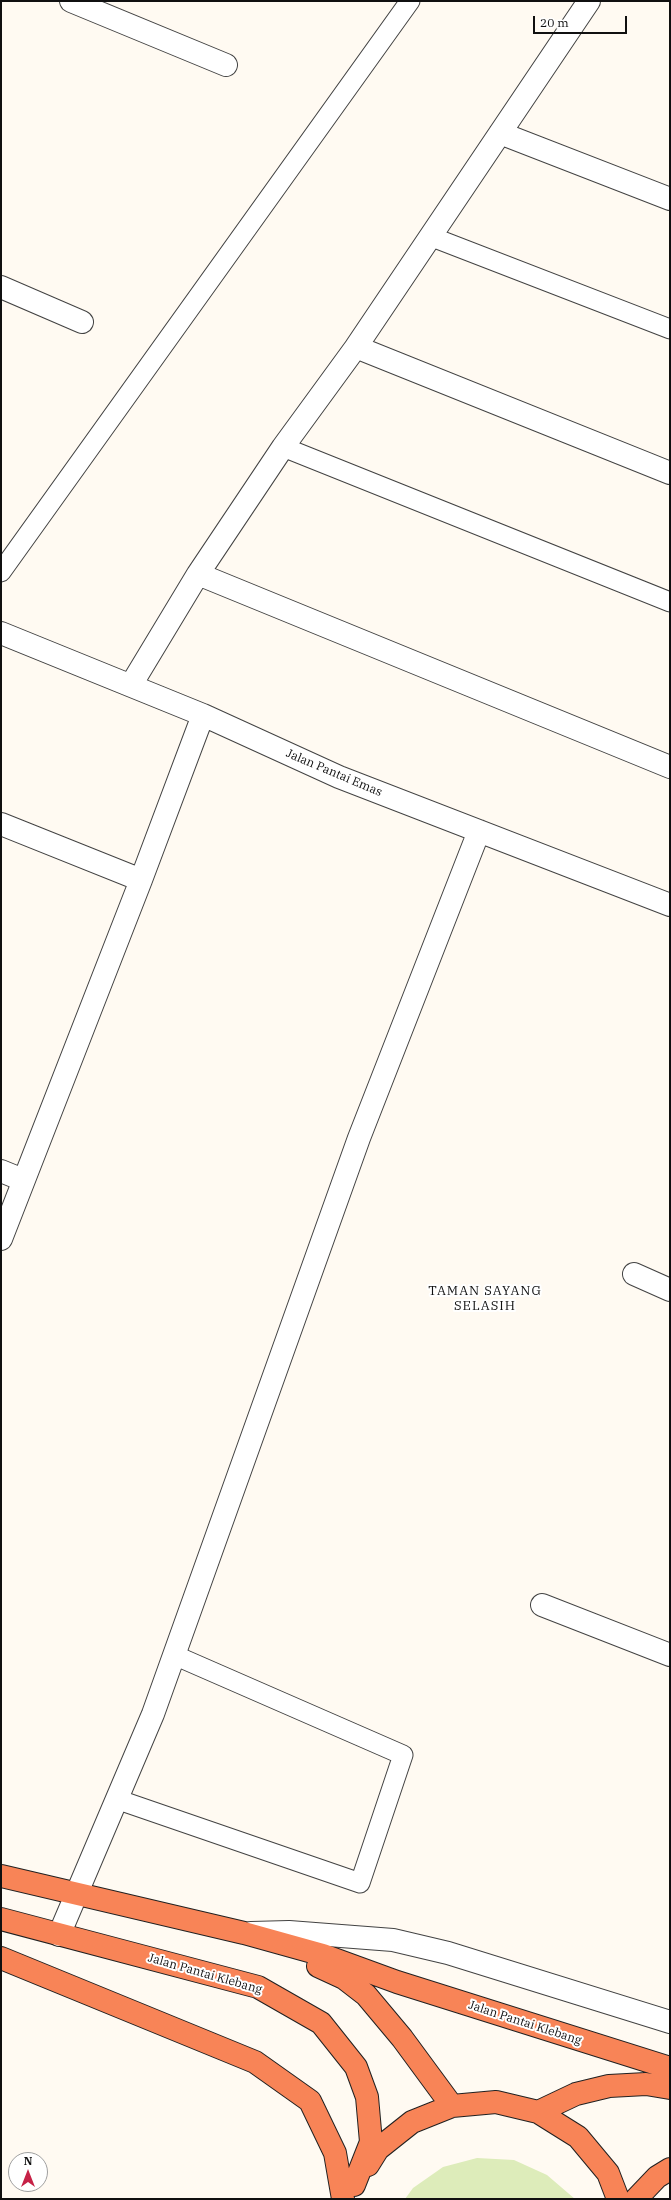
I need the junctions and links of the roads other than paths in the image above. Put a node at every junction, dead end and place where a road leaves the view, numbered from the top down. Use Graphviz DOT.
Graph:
graph roads {
  1 [pos="71,1"];
  2 [pos="410,1"];
  3 [pos="589,1"];
  4 [pos="226,65"];
  5 [pos="500,133"];
  6 [pos="670,199"];
  7 [pos="432,237"];
  8 [pos="1,287"];
  9 [pos="82,322"];
  10 [pos="670,329"];
  11 [pos="356,346"];
  12 [pos="283,447"];
  13 [pos="670,473"];
  14 [pos="1,572"];
  15 [pos="198,574"];
  16 [pos="670,602"];
  17 [pos="1,633"];
  18 [pos="131,685"];
  19 [pos="203,715"];
  20 [pos="670,767"];
  21 [pos="1,824"];
  22 [pos="478,831"];
  23 [pos="141,880"];
  24 [pos="670,905"];
  25 [pos="1,1171"];
  26 [pos="23,1180"];
  27 [pos="1,1239"];
  28 [pos="634,1274"];
  29 [pos="670,1290"];
  30 [pos="542,1605"];
  31 [pos="174,1655"];
  32 [pos="670,1655"];
  33 [pos="116,1799"];
  34 [pos="1,1876"];
  35 [pos="75,1893"];
  36 [pos="1,1919"];
  37 [pos="244,1933"];
  38 [pos="59,1935"];
  39 [pos="1,1958"];
  40 [pos="670,2022"];
  41 [pos="670,2068"];
  42 [pos="670,2088"];
  43 [pos="452,2106"];
  44 [pos="538,2112"];
  45 [pos="670,2169"];
  46 [pos="349,2194"];
  47 [pos="618,2199"];
  48 [pos="636,2199"];
  1 -- 4 [label="street"];
  2 -- 14 [label="lane"];
  3 -- 5 [label="street"];
  5 -- 6 [label="street"];
  5 -- 7 [label="street"];
  7 -- 10 [label="lane"];
  7 -- 11 [label="street"];
  8 -- 9 [label="street"];
  11 -- 12 [label="street"];
  11 -- 13 [label="street"];
  12 -- 15 [label="street"];
  12 -- 16 [label="lane"];
  15 -- 18 [label="street"];
  15 -- 20 [label="street"];
  17 -- 18 [label="street, Jalan Pantai Emas"];
  18 -- 19 [label="street, Jalan Pantai Emas"];
  19 -- 22 [label="street, Jalan Pantai Emas"];
  19 -- 23 [label="street"];
  21 -- 23 [label="street"];
  22 -- 24 [label="street, Jalan Pantai Emas"];
  22 -- 31 [label="street"];
  23 -- 26 [label="street"];
  25 -- 26 [label="street"];
  26 -- 27 [label="street"];
  28 -- 29 [label="street"];
  30 -- 32 [label="street"];
  31 -- 33 [label="street"];
  31 -- 33 [label="lane"];
  33 -- 35 [label="street"];
  34 -- 35 [label="highway, Jalan Pantai Klebang"];
  35 -- 37 [label="highway, Jalan Pantai Klebang"];
  35 -- 38 [label="street"];
  36 -- 38 [label="highway, Jalan Pantai Klebang"];
  37 -- 40 [label="street"];
  37 -- 41 [label="highway, Jalan Pantai Klebang"];
  37 -- 43 [label="highway, Jalan Pantai Klebang"];
  38 -- 46 [label="highway, Jalan Pantai Klebang"];
  39 -- 46 [label="highway"];
  42 -- 44 [label="highway"];
  43 -- 44 [label="highway"];
  43 -- 46 [label="highway"];
  44 -- 47 [label="highway"];
  45 -- 48 [label="highway"];
}
